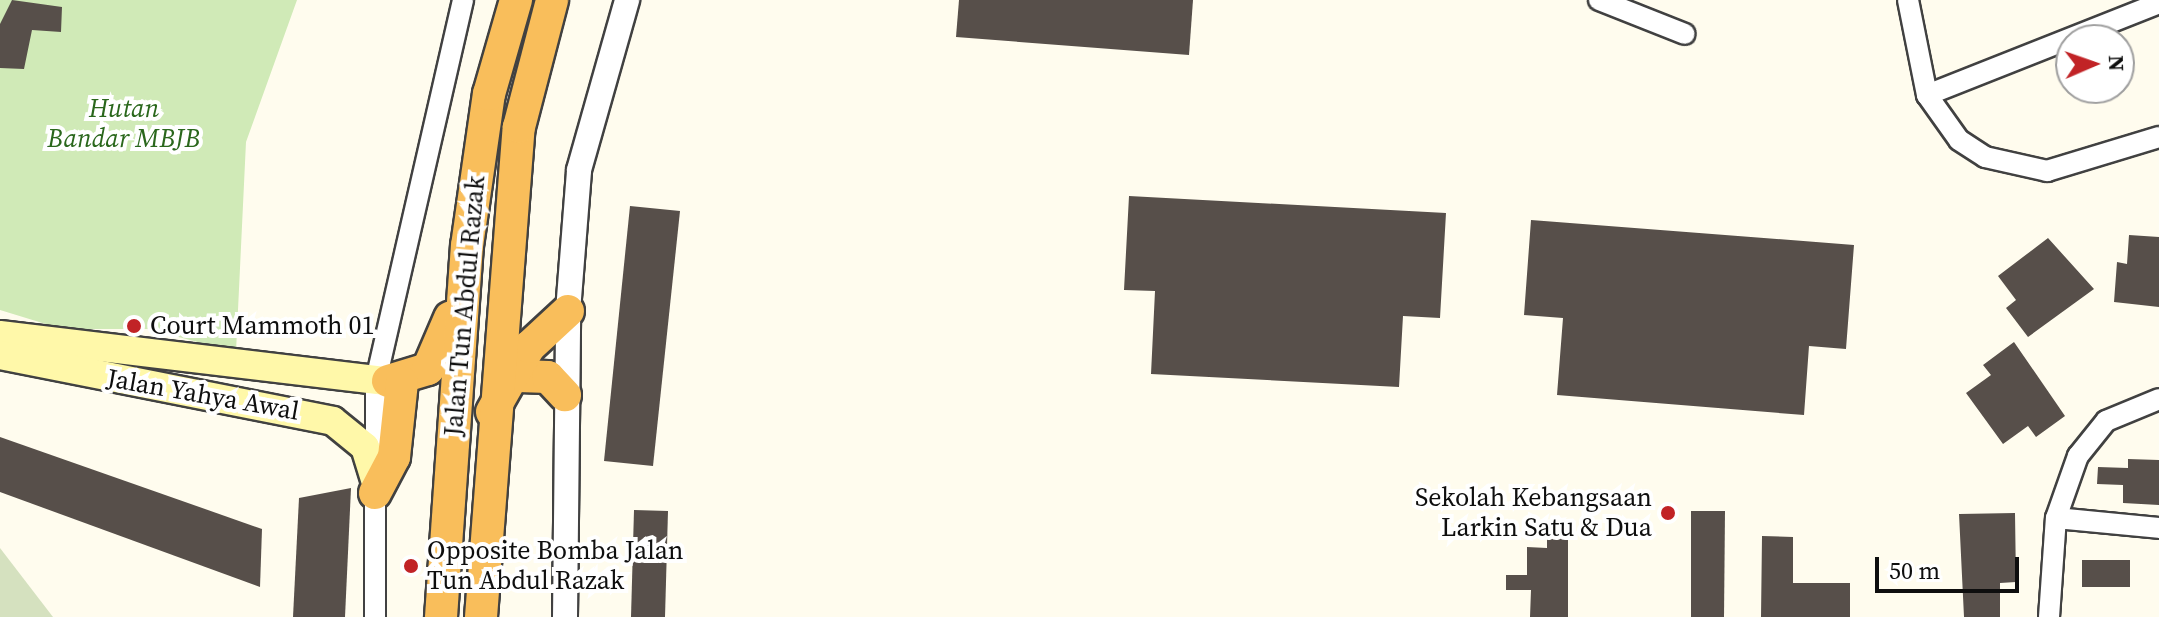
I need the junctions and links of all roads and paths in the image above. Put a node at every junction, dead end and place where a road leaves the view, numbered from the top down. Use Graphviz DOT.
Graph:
graph roads {
  1 [pos="463,0"];
  2 [pos="516,0"];
  3 [pos="552,0"];
  4 [pos="627,0"];
  5 [pos="1599,0"];
  6 [pos="1908,0"];
  7 [pos="2159,3"];
  8 [pos="1685,34"];
  9 [pos="1927,95"];
  10 [pos="2159,137"];
  11 [pos="467,246"];
  12 [pos="568,311"];
  13 [pos="0,335"];
  14 [pos="0,355"];
  15 [pos="519,376"];
  16 [pos="389,381"];
  17 [pos="565,395"];
  18 [pos="2159,399"];
  19 [pos="492,412"];
  20 [pos="375,486"];
  21 [pos="2056,518"];
  22 [pos="2159,528"];
  23 [pos="375,617"];
  24 [pos="441,617"];
  25 [pos="481,617"];
  26 [pos="565,617"];
  27 [pos="2049,617"];
  1 -- 16 [label="street"];
  2 -- 11 [label="highway, Jalan Tun Abdul Razak"];
  3 -- 19 [label="highway, Jalan Tun Abdul Razak"];
  4 -- 12 [label="street"];
  5 -- 8 [label="street"];
  6 -- 9 [label="street"];
  7 -- 9 [label="street"];
  9 -- 10 [label="street"];
  11 -- 16 [label="highway"];
  11 -- 24 [label="highway, Jalan Tun Abdul Razak"];
  12 -- 15 [label="highway"];
  12 -- 17 [label="street"];
  13 -- 16 [label="main road, Jalan Yahya Awal"];
  14 -- 20 [label="main road, Jalan Yahya Awal"];
  15 -- 17 [label="highway"];
  15 -- 19 [label="highway"];
  16 -- 20 [label="highway"];
  17 -- 26 [label="street"];
  18 -- 21 [label="street"];
  19 -- 25 [label="highway, Jalan Tun Abdul Razak"];
  20 -- 23 [label="street"];
  21 -- 22 [label="street"];
  21 -- 27 [label="street"];
}
